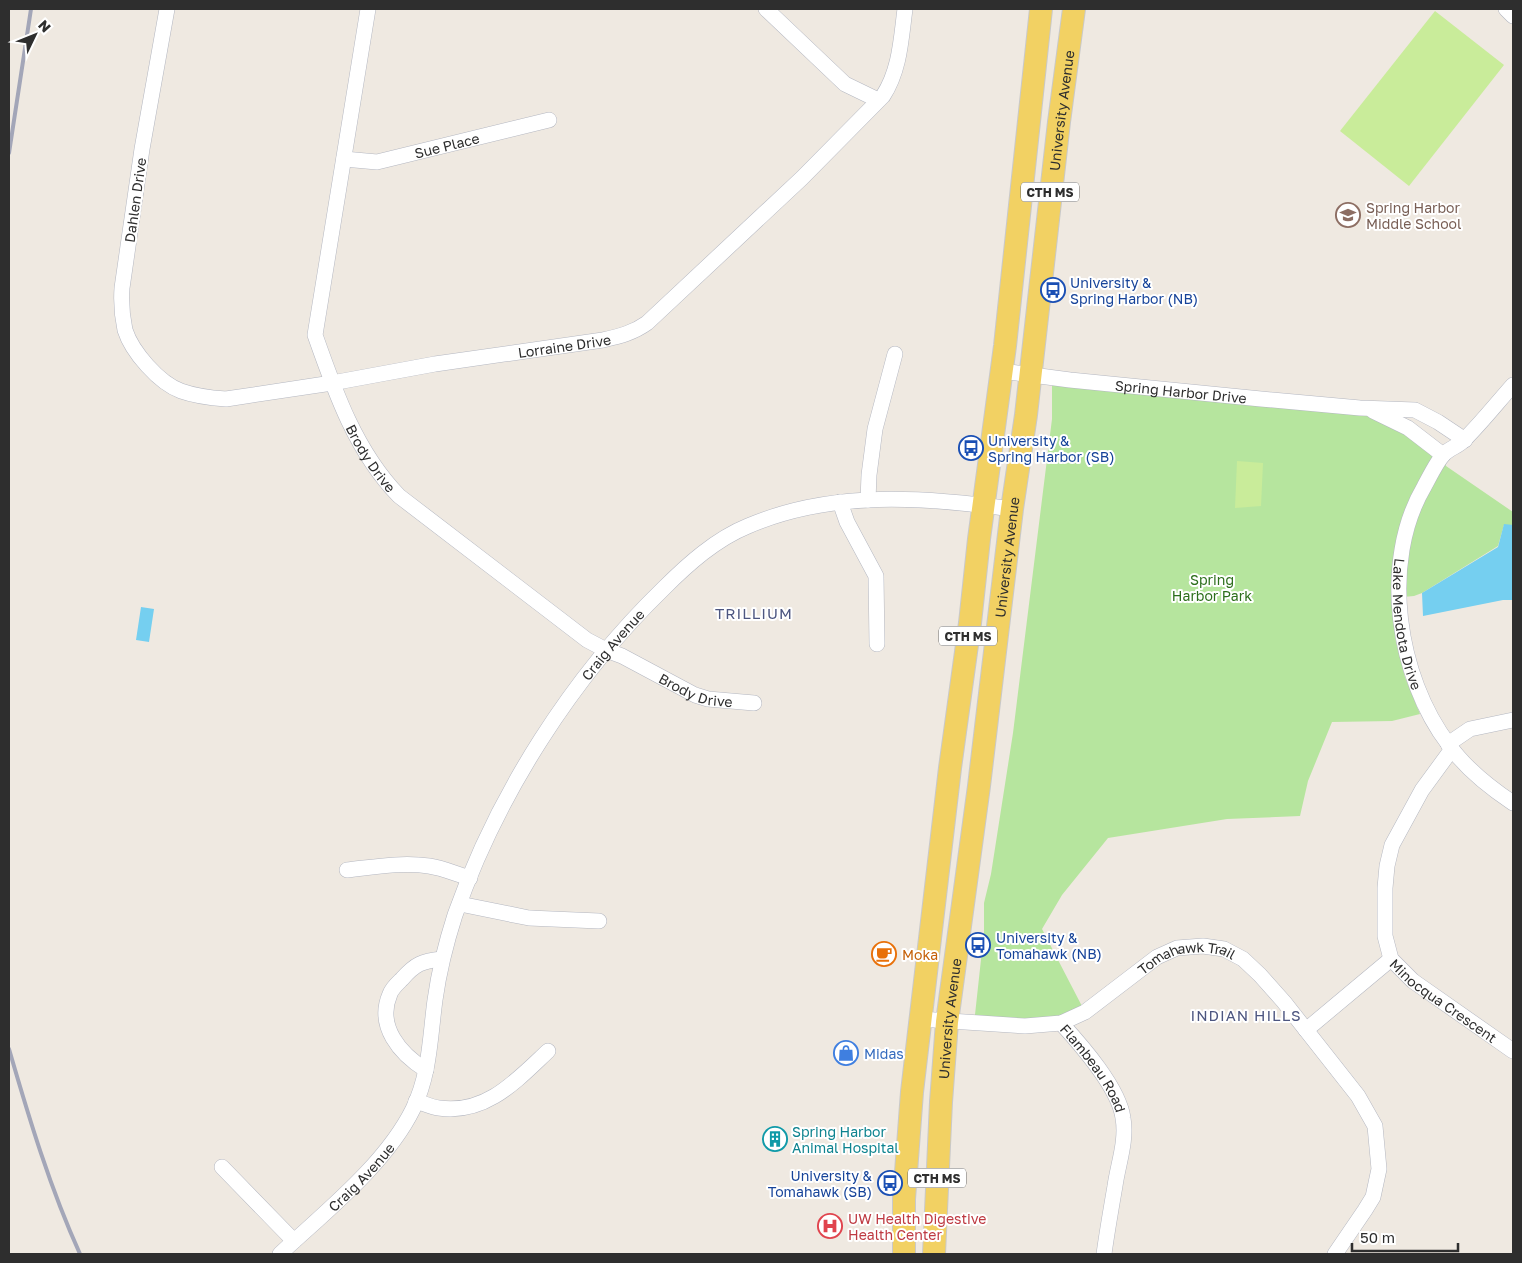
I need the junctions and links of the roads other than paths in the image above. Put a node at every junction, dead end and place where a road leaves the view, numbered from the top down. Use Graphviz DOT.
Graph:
graph roads {
  1 [pos="167,9"];
  2 [pos="368,9"];
  3 [pos="766,9"];
  4 [pos="905,9"];
  5 [pos="1041,9"];
  6 [pos="1074,9"];
  7 [pos="1506,9"];
  8 [pos="1513,16"];
  9 [pos="878,100"];
  10 [pos="549,120"];
  11 [pos="344,158"];
  12 [pos="895,354"];
  13 [pos="1002,371"];
  14 [pos="1030,375"];
  15 [pos="162,379"];
  16 [pos="332,383"];
  17 [pos="1513,385"];
  18 [pos="1360,408"];
  19 [pos="1465,440"];
  20 [pos="1444,454"];
  21 [pos="868,500"];
  22 [pos="840,502"];
  23 [pos="984,505"];
  24 [pos="1012,508"];
  25 [pos="877,644"];
  26 [pos="606,650"];
  27 [pos="754,703"];
  28 [pos="1513,720"];
  29 [pos="1450,747"];
  30 [pos="1513,803"];
  31 [pos="940,850"];
  32 [pos="347,870"];
  33 [pos="470,878"];
  34 [pos="460,904"];
  35 [pos="599,921"];
  36 [pos="442,959"];
  37 [pos="956,959"];
  38 [pos="1391,959"];
  39 [pos="920,1019"];
  40 [pos="947,1022"];
  41 [pos="1061,1024"];
  42 [pos="1306,1030"];
  43 [pos="548,1050"];
  44 [pos="1513,1052"];
  45 [pos="426,1070"];
  46 [pos="912,1095"];
  47 [pos="416,1101"];
  48 [pos="222,1167"];
  49 [pos="936,1185"];
  50 [pos="294,1241"];
  51 [pos="280,1254"];
  52 [pos="904,1254"];
  53 [pos="934,1254"];
  54 [pos="1104,1254"];
  55 [pos="1335,1254"];
  1 -- 15 [label="street, Dahlen Drive"];
  2 -- 11 [label="street, Brody Drive"];
  3 -- 9 [label="street"];
  4 -- 9 [label="street, Lorraine Drive"];
  5 -- 13 [label="main road, University Avenue / CTH MS"];
  6 -- 14 [label="main road, University Avenue / CTH MS"];
  7 -- 8 [label="street"];
  9 -- 16 [label="street, Lorraine Drive"];
  10 -- 11 [label="street, Sue Place"];
  11 -- 16 [label="street, Brody Drive"];
  12 -- 21 [label="street"];
  13 -- 14 [label="street, Spring Harbor Drive"];
  13 -- 23 [label="main road, University Avenue / CTH MS"];
  14 -- 18 [label="street, Spring Harbor Drive"];
  14 -- 24 [label="main road, University Avenue / CTH MS"];
  15 -- 16 [label="street, Lorraine Drive"];
  16 -- 26 [label="street, Brody Drive"];
  17 -- 19 [label="street, Lake Mendota Drive"];
  18 -- 19 [label="street, Spring Harbor Drive"];
  18 -- 20 [label="street, Spring Harbor Drive"];
  19 -- 20 [label="street, Lake Mendota Drive"];
  20 -- 29 [label="street, Lake Mendota Drive"];
  21 -- 22 [label="street, Craig Avenue"];
  21 -- 23 [label="street, Craig Avenue"];
  22 -- 25 [label="street"];
  22 -- 26 [label="street, Craig Avenue"];
  23 -- 24 [label="street, Craig Avenue"];
  23 -- 31 [label="main road, University Avenue / CTH MS"];
  24 -- 37 [label="main road, University Avenue / CTH MS"];
  26 -- 27 [label="street, Brody Drive"];
  26 -- 33 [label="street, Craig Avenue"];
  28 -- 29 [label="street"];
  29 -- 30 [label="street, Lake Mendota Drive"];
  29 -- 38 [label="street, Minocqua Crescent"];
  31 -- 37 [label="main road"];
  31 -- 39 [label="main road, University Avenue / CTH MS"];
  32 -- 33 [label="street"];
  33 -- 34 [label="street, Craig Avenue"];
  34 -- 35 [label="street"];
  34 -- 36 [label="street, Craig Avenue"];
  36 -- 45 [label="street, Craig Avenue"];
  36 -- 45 [label="street"];
  37 -- 40 [label="main road, University Avenue / CTH MS"];
  38 -- 42 [label="street"];
  38 -- 44 [label="street, Minocqua Crescent"];
  39 -- 40 [label="street, Flambeau Road"];
  39 -- 46 [label="main road, University Avenue / CTH MS"];
  40 -- 41 [label="street, Flambeau Road"];
  40 -- 49 [label="main road, University Avenue / CTH MS"];
  41 -- 42 [label="street, Tomahawk Trail"];
  41 -- 54 [label="street, Flambeau Road"];
  42 -- 55 [label="street, Tomahawk Trail"];
  43 -- 47 [label="street"];
  45 -- 47 [label="street, Craig Avenue"];
  46 -- 49 [label="main road"];
  46 -- 52 [label="main road, University Avenue / CTH MS"];
  47 -- 50 [label="street, Craig Avenue"];
  48 -- 50 [label="street"];
  49 -- 53 [label="main road, University Avenue / CTH MS"];
  50 -- 51 [label="street, Craig Avenue"];
}
